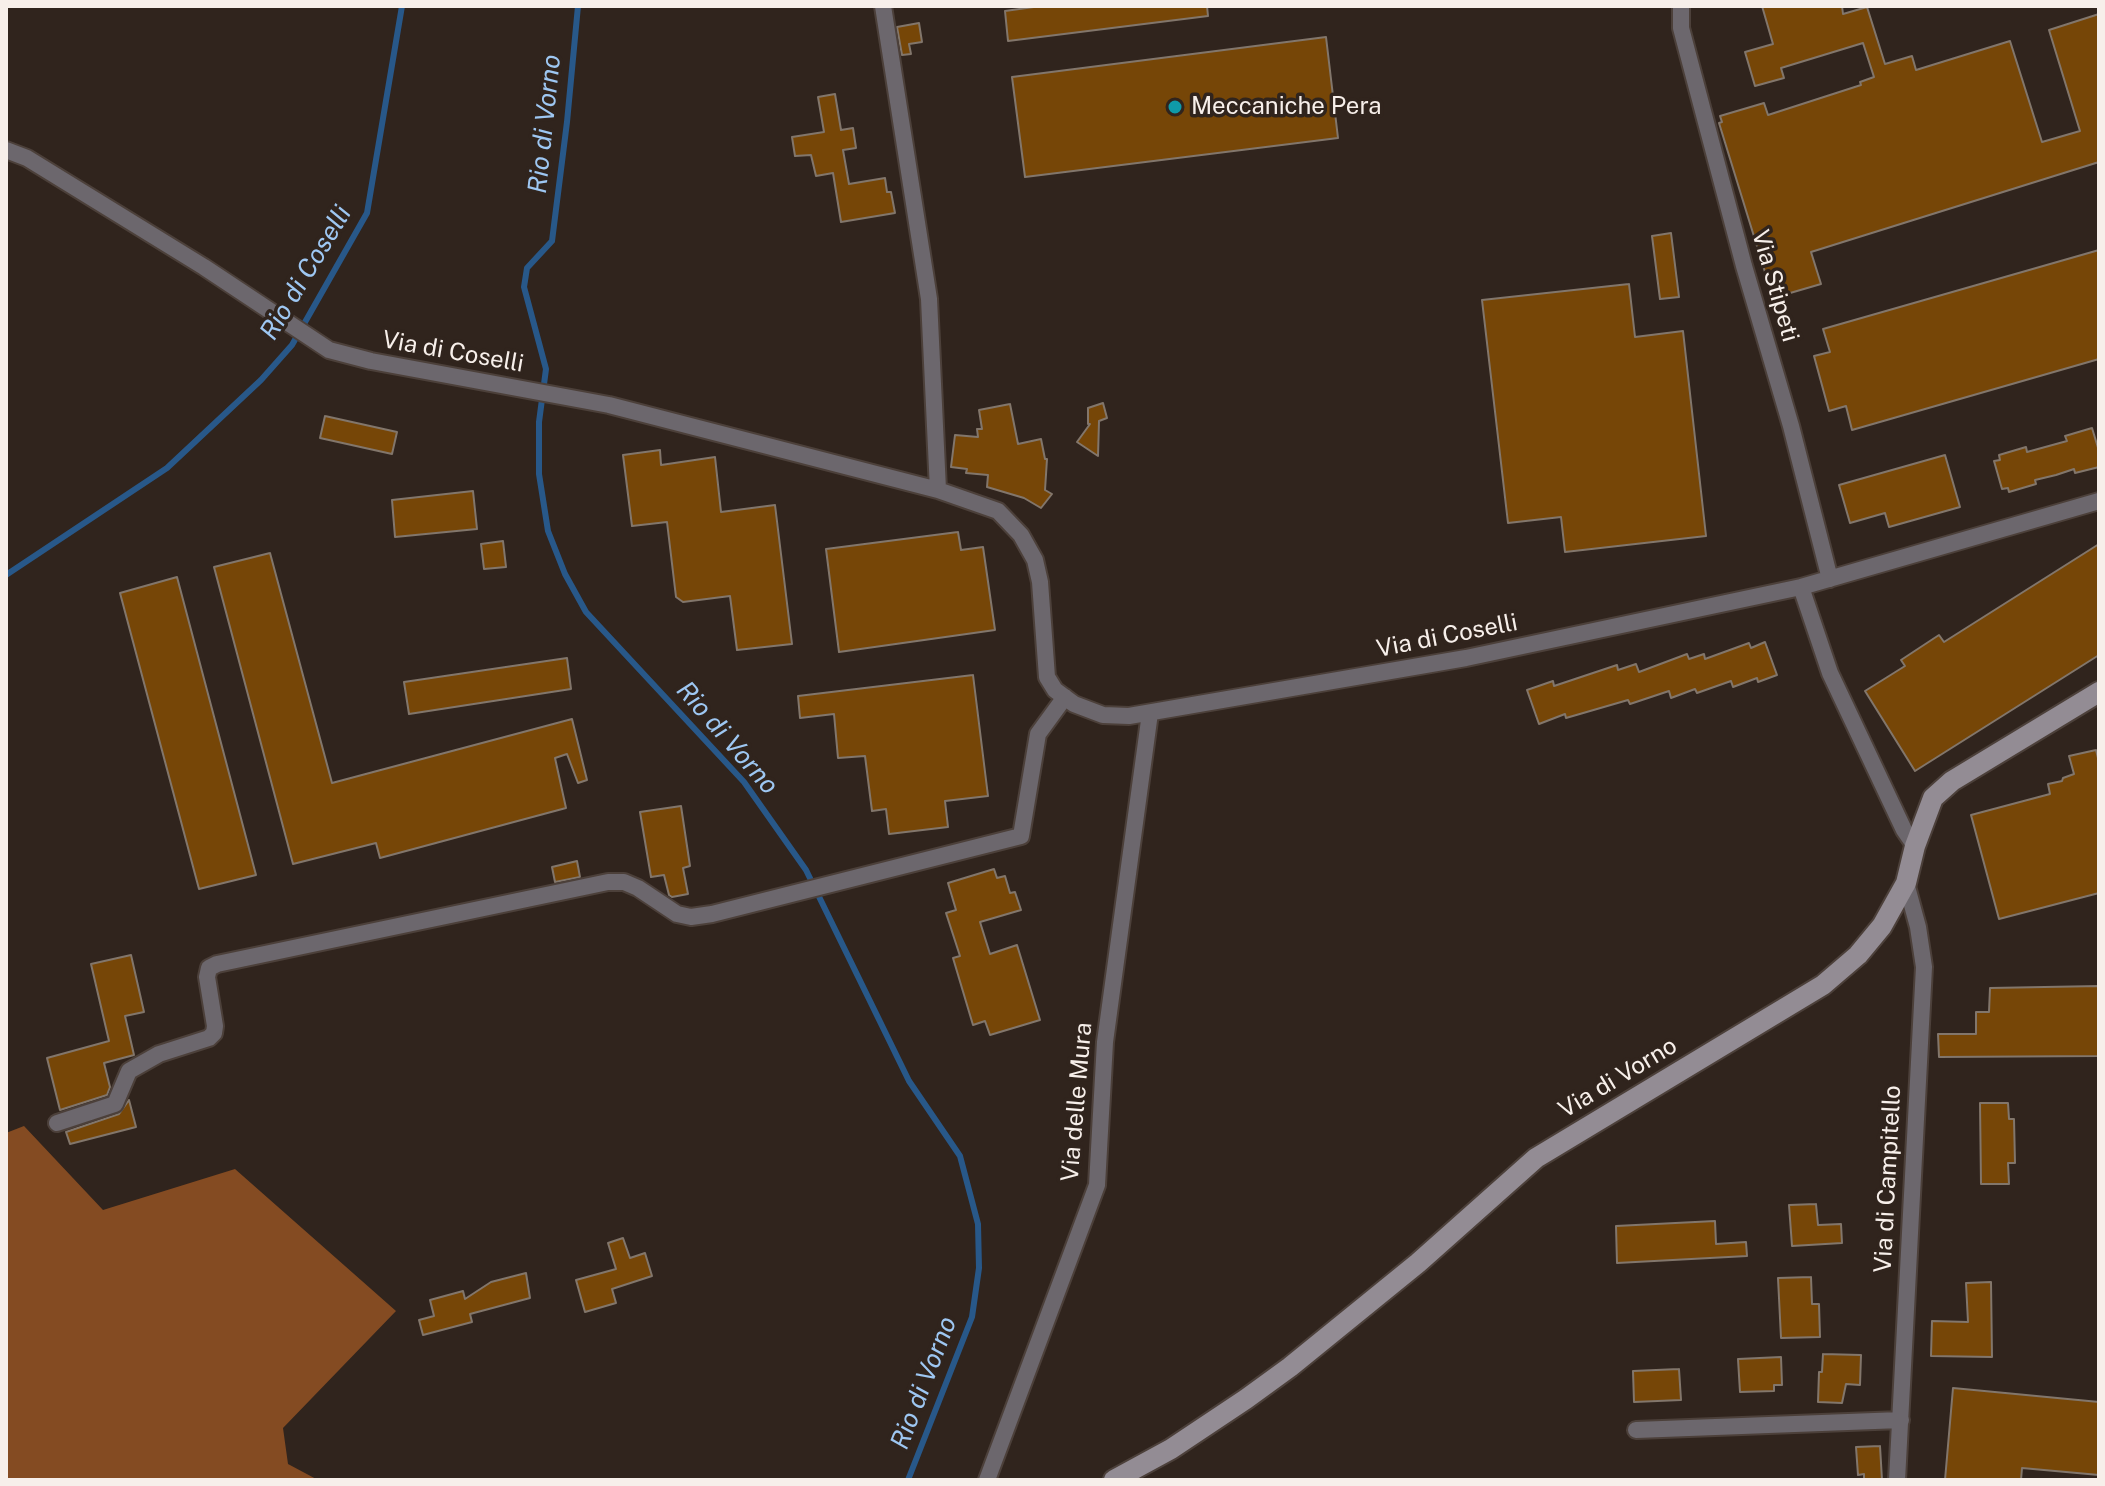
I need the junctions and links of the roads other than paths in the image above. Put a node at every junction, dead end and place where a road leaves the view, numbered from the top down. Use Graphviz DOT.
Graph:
graph roads {
  1 [pos="883,6"];
  2 [pos="1681,6"];
  3 [pos="6,150"];
  4 [pos="938,490"];
  5 [pos="2099,501"];
  6 [pos="1830,579"];
  7 [pos="1801,587"];
  8 [pos="2099,692"];
  9 [pos="1065,697"];
  10 [pos="1150,713"];
  11 [pos="1915,846"];
  12 [pos="1906,883"];
  13 [pos="57,1123"];
  14 [pos="1901,1420"];
  15 [pos="1636,1430"];
  16 [pos="987,1480"];
  17 [pos="1114,1480"];
  18 [pos="1897,1480"];
  1 -- 4 [label="street"];
  2 -- 6 [label="street, Via Stipeti"];
  3 -- 4 [label="street, Via di Coselli"];
  4 -- 9 [label="street, Via di Coselli"];
  5 -- 6 [label="street, Via di Coselli"];
  6 -- 7 [label="street, Via di Coselli"];
  7 -- 10 [label="street, Via di Coselli"];
  7 -- 11 [label="street"];
  8 -- 11 [label="street, Via di Vorno"];
  9 -- 10 [label="street, Via di Coselli"];
  9 -- 13 [label="street"];
  10 -- 16 [label="street, Via delle Mura"];
  11 -- 12 [label="street, Via di Vorno"];
  12 -- 14 [label="street, Via di Campitello"];
  12 -- 17 [label="street, Via di Vorno"];
  14 -- 15 [label="street"];
  14 -- 18 [label="street, Via di Campitello"];
}
